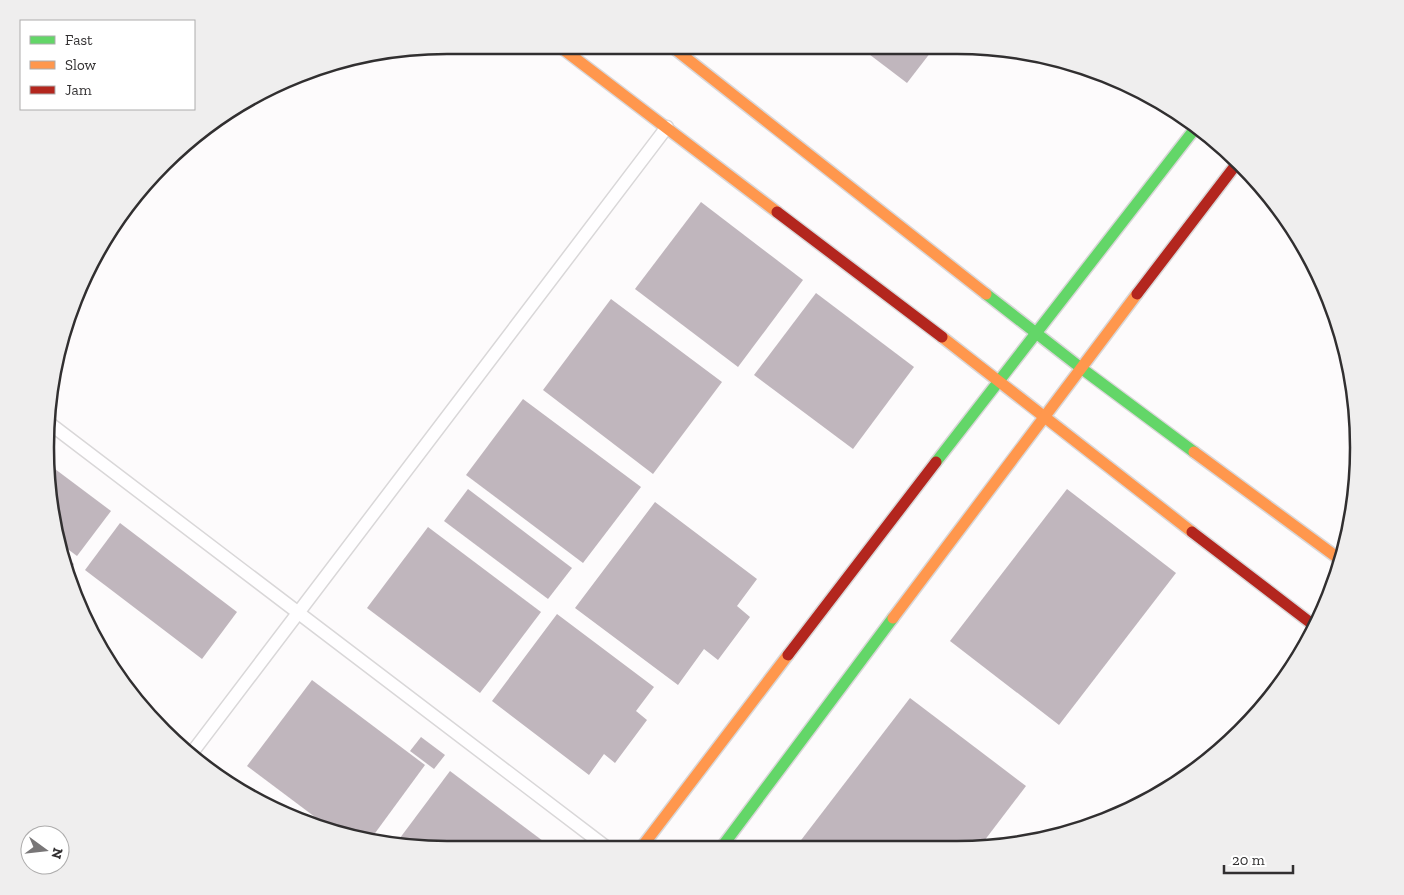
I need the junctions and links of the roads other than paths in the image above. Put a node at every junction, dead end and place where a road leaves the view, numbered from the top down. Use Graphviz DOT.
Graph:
graph roads {
  1 [pos="570,54"];
  2 [pos="681,54"];
  3 [pos="666,127"];
  4 [pos="1192,132"];
  5 [pos="1234,168"];
  6 [pos="1037,334"];
  7 [pos="1082,368"];
  8 [pos="999,380"];
  9 [pos="1043,417"];
  10 [pos="55,427"];
  11 [pos="1335,556"];
  12 [pos="298,613"];
  13 [pos="1310,622"];
  14 [pos="195,749"];
  15 [pos="597,841"];
  16 [pos="646,841"];
  17 [pos="726,841"];
  1 -- 3 [label="street"];
  2 -- 6 [label="street"];
  3 -- 8 [label="street"];
  3 -- 12 [label="lane"];
  4 -- 6 [label="street"];
  5 -- 7 [label="street"];
  6 -- 7 [label="street"];
  6 -- 8 [label="street"];
  7 -- 9 [label="street"];
  7 -- 11 [label="street"];
  8 -- 9 [label="street"];
  8 -- 16 [label="street"];
  9 -- 13 [label="street"];
  9 -- 17 [label="street"];
  10 -- 12 [label="lane"];
  12 -- 14 [label="lane"];
  12 -- 15 [label="lane"];
}
